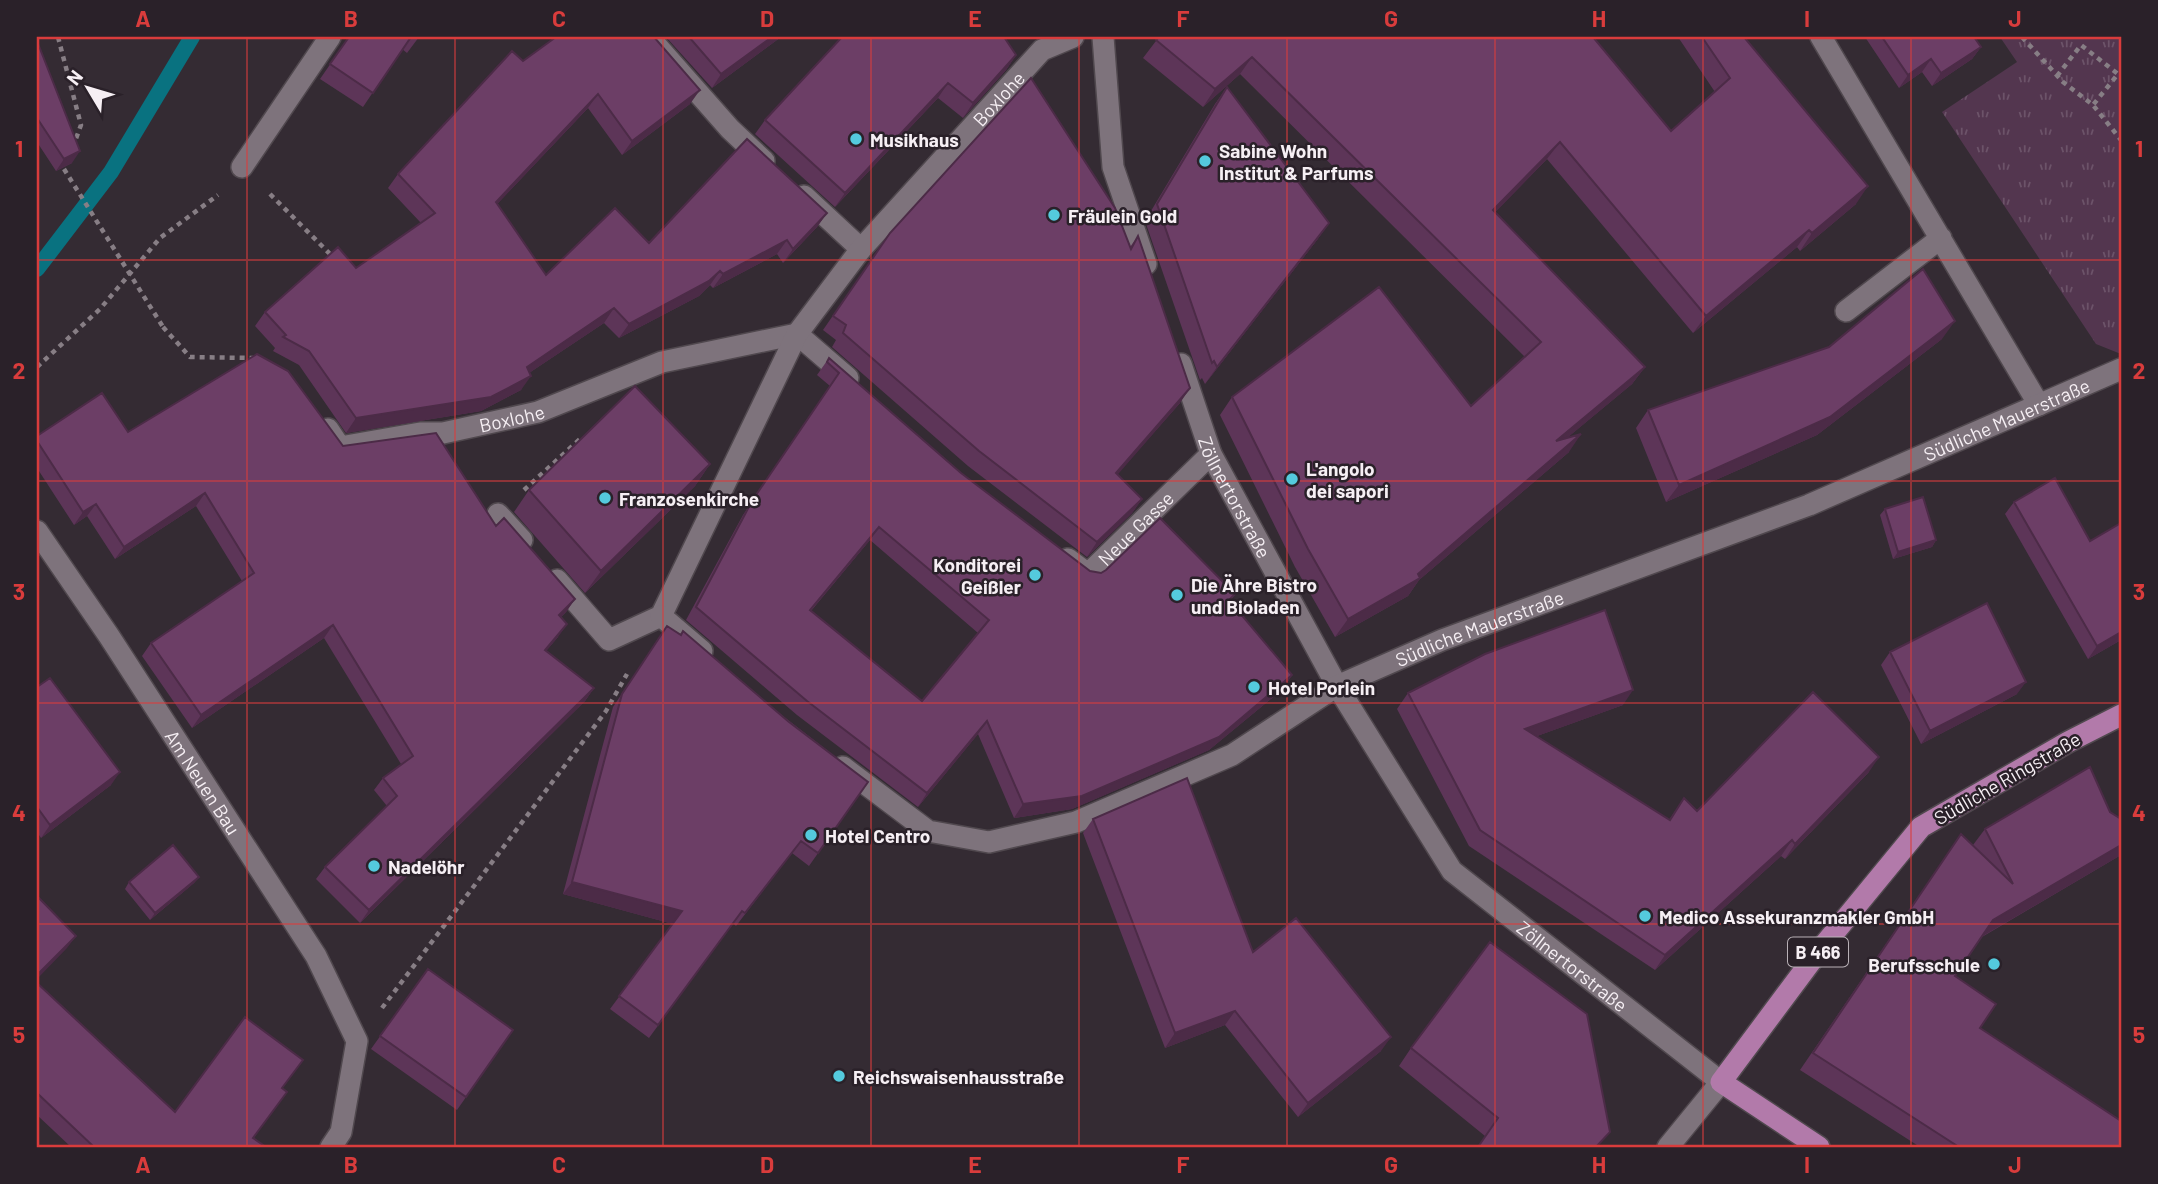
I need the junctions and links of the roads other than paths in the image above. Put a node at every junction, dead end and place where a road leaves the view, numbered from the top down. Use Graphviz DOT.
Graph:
graph roads {
  1 [pos="330,37"];
  2 [pos="649,37"];
  3 [pos="1073,37"];
  4 [pos="1103,37"];
  5 [pos="1821,37"];
  6 [pos="242,167"];
  7 [pos="1941,239"];
  8 [pos="861,249"];
  9 [pos="1153,284"];
  10 [pos="1846,311"];
  11 [pos="797,334"];
  12 [pos="1175,349"];
  13 [pos="2121,369"];
  14 [pos="868,396"];
  15 [pos="2039,405"];
  16 [pos="318,415"];
  17 [pos="1212,454"];
  18 [pos="498,514"];
  19 [pos="37,531"];
  20 [pos="1056,549"];
  21 [pos="661,616"];
  22 [pos="714,661"];
  23 [pos="1337,687"];
  24 [pos="2121,715"];
  25 [pos="832,758"];
  26 [pos="1721,1082"];
  27 [pos="331,1147"];
  28 [pos="1668,1147"];
  29 [pos="1819,1147"];
  1 -- 6 [label="street"];
  2 -- 8 [label="street"];
  3 -- 8 [label="street, Boxlohe"];
  4 -- 9 [label="street"];
  5 -- 7 [label="street"];
  7 -- 10 [label="street"];
  7 -- 15 [label="street"];
  8 -- 11 [label="street, Boxlohe"];
  11 -- 14 [label="street"];
  11 -- 16 [label="street, Boxlohe"];
  11 -- 21 [label="street, Boxlohe"];
  12 -- 17 [label="street, Zöllnertorstraße"];
  13 -- 15 [label="street, Südliche Mauerstraße"];
  15 -- 23 [label="street, Südliche Mauerstraße"];
  17 -- 20 [label="street, Neue Gasse"];
  17 -- 23 [label="street, Zöllnertorstraße"];
  18 -- 21 [label="street"];
  19 -- 27 [label="street, Am Neuen Bau"];
  21 -- 22 [label="street"];
  23 -- 25 [label="street, Südliche Mauerstraße"];
  23 -- 26 [label="street, Zöllnertorstraße"];
  24 -- 26 [label="main road, Südliche Ringstraße / B 466"];
  26 -- 28 [label="street"];
  26 -- 29 [label="main road"];
}
